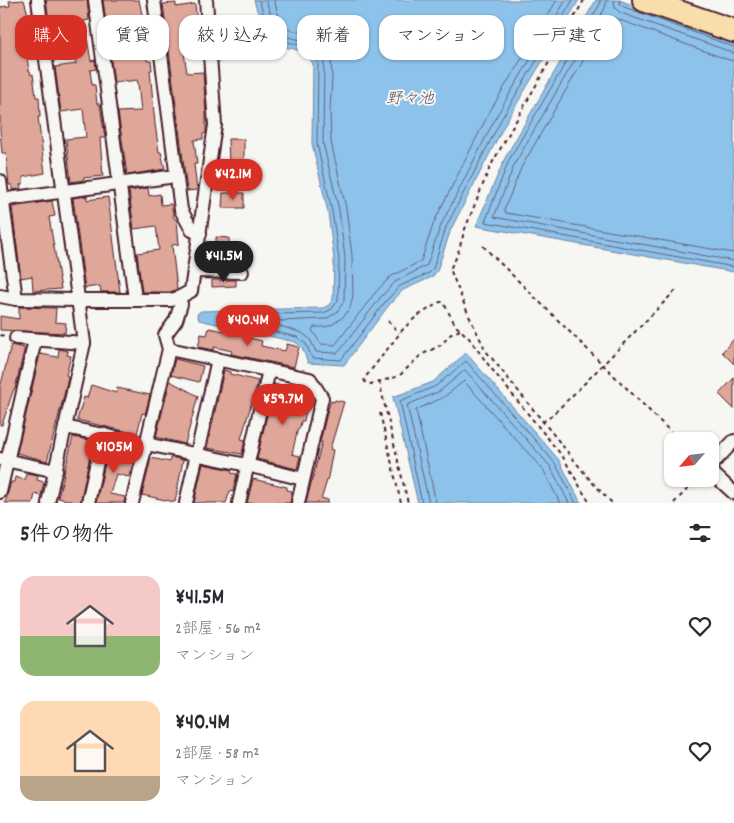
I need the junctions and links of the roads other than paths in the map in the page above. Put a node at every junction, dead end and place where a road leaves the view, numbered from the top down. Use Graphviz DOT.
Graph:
graph roads {
  1 [pos="38,0"];
  2 [pos="95,0"];
  3 [pos="154,0"];
  4 [pos="206,0"];
  5 [pos="644,0"];
  6 [pos="676,0"];
  7 [pos="734,20"];
  8 [pos="734,31"];
  9 [pos="176,176"];
  10 [pos="0,181"];
  11 [pos="120,183"];
  12 [pos="63,191"];
  13 [pos="1,200"];
  14 [pos="200,234"];
  15 [pos="194,271"];
  16 [pos="242,272"];
  17 [pos="0,296"];
  18 [pos="178,298"];
  19 [pos="16,299"];
  20 [pos="77,300"];
  21 [pos="135,300"];
  22 [pos="16,338"];
  23 [pos="35,340"];
  24 [pos="84,343"];
  25 [pos="170,349"];
  26 [pos="218,359"];
  27 [pos="269,370"];
  28 [pos="66,427"];
  29 [pos="103,434"];
  30 [pos="734,441"];
  31 [pos="146,444"];
  32 [pos="197,454"];
  33 [pos="719,457"];
  34 [pos="4,460"];
  35 [pos="247,465"];
  36 [pos="56,471"];
  37 [pos="303,479"];
  38 [pos="719,479"];
  39 [pos="0,492"];
  40 [pos="734,493"];
  41 [pos="48,503"];
  42 [pos="88,503"];
  43 [pos="132,503"];
  44 [pos="186,503"];
  45 [pos="239,503"];
  46 [pos="298,503"];
  1 -- 12 [label="street"];
  2 -- 11 [label="street"];
  3 -- 9 [label="street"];
  4 -- 14 [label="street"];
  5 -- 8 [label="highway"];
  6 -- 7 [label="highway"];
  9 -- 11 [label="street"];
  9 -- 14 [label="street"];
  10 -- 13 [label="street"];
  11 -- 12 [label="street"];
  11 -- 21 [label="street"];
  12 -- 13 [label="street"];
  12 -- 20 [label="street"];
  13 -- 19 [label="street"];
  14 -- 15 [label="street"];
  15 -- 16 [label="street"];
  15 -- 18 [label="street"];
  17 -- 19 [label="street"];
  18 -- 21 [label="street"];
  18 -- 25 [label="street"];
  19 -- 20 [label="street"];
  20 -- 21 [label="street"];
  20 -- 24 [label="street"];
  22 -- 23 [label="street"];
  23 -- 24 [label="street"];
  23 -- 34 [label="street"];
  24 -- 28 [label="street"];
  25 -- 26 [label="street"];
  25 -- 31 [label="street"];
  26 -- 27 [label="street"];
  26 -- 32 [label="street"];
  27 -- 35 [label="street"];
  27 -- 37 [label="street"];
  28 -- 29 [label="street"];
  28 -- 36 [label="street"];
  29 -- 31 [label="street"];
  29 -- 42 [label="street"];
  30 -- 33 [label="street"];
  31 -- 32 [label="street"];
  31 -- 43 [label="street"];
  32 -- 35 [label="street"];
  32 -- 44 [label="street"];
  34 -- 36 [label="street"];
  34 -- 39 [label="street"];
  35 -- 37 [label="street"];
  35 -- 45 [label="street"];
  36 -- 41 [label="street"];
  37 -- 46 [label="street"];
  38 -- 40 [label="street"];
}
